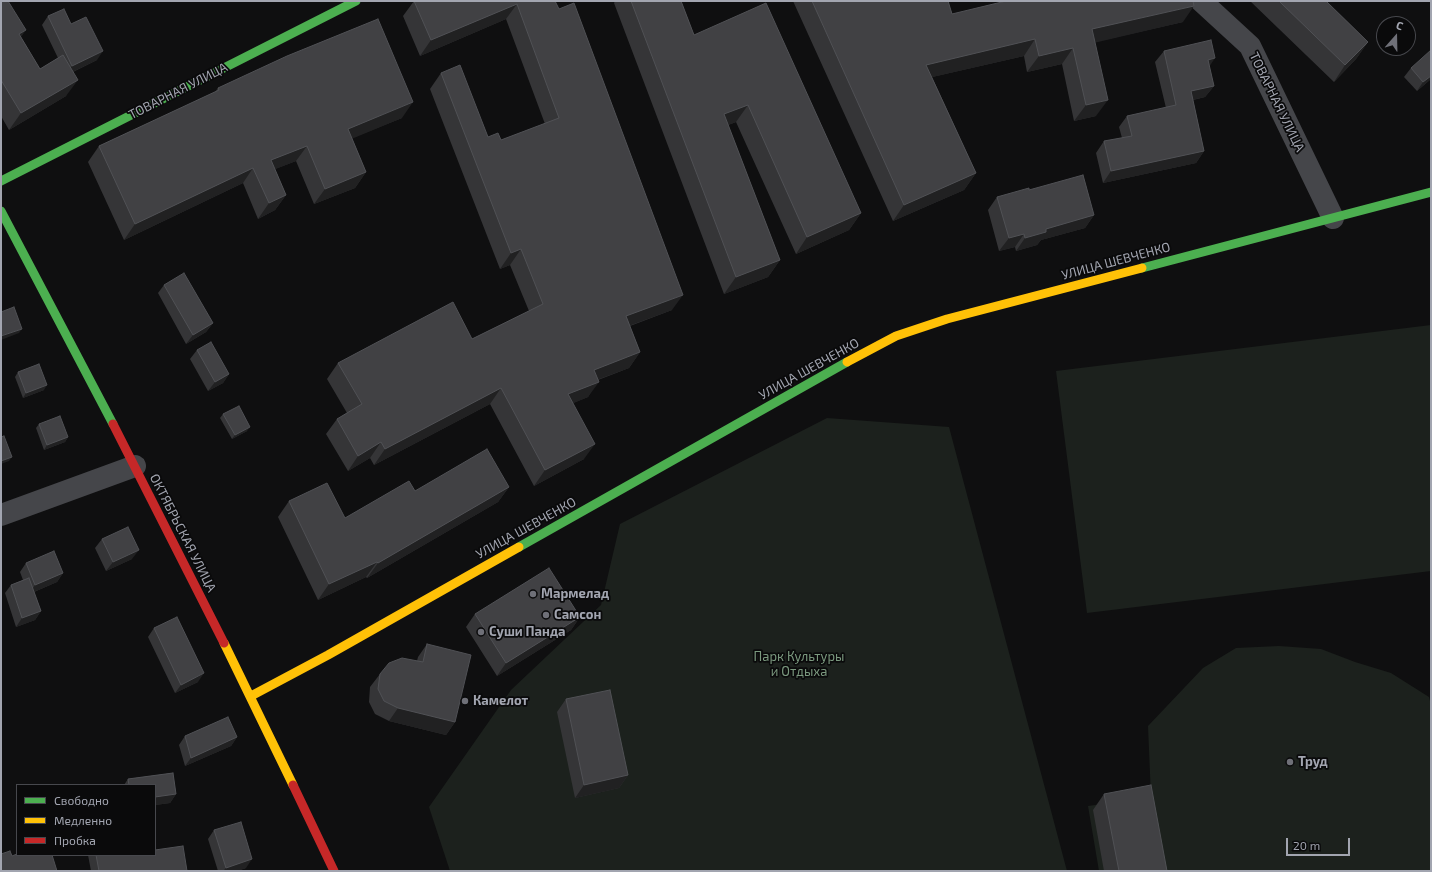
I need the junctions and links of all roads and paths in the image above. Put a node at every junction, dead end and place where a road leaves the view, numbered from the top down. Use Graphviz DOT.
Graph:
graph roads {
  1 [pos="356,1"];
  2 [pos="1201,1"];
  3 [pos="1,181"];
  4 [pos="1431,192"];
  5 [pos="1,211"];
  6 [pos="1333,218"];
  7 [pos="135,466"];
  8 [pos="1,514"];
  9 [pos="251,696"];
  10 [pos="334,871"];
  1 -- 3 [label="street, ТОВАРНАЯ УЛИЦА"];
  2 -- 6 [label="street, ТОВАРНАЯ УЛИЦА"];
  4 -- 6 [label="street, УЛИЦА ШЕВЧЕНКО"];
  5 -- 7 [label="street, ОКТЯБРЬСКАЯ УЛИЦА"];
  6 -- 9 [label="street, УЛИЦА ШЕВЧЕНКО"];
  7 -- 8 [label="street"];
  7 -- 9 [label="street, ОКТЯБРЬСКАЯ УЛИЦА"];
  9 -- 10 [label="street, ОКТЯБРЬСКАЯ УЛИЦА"];
}
